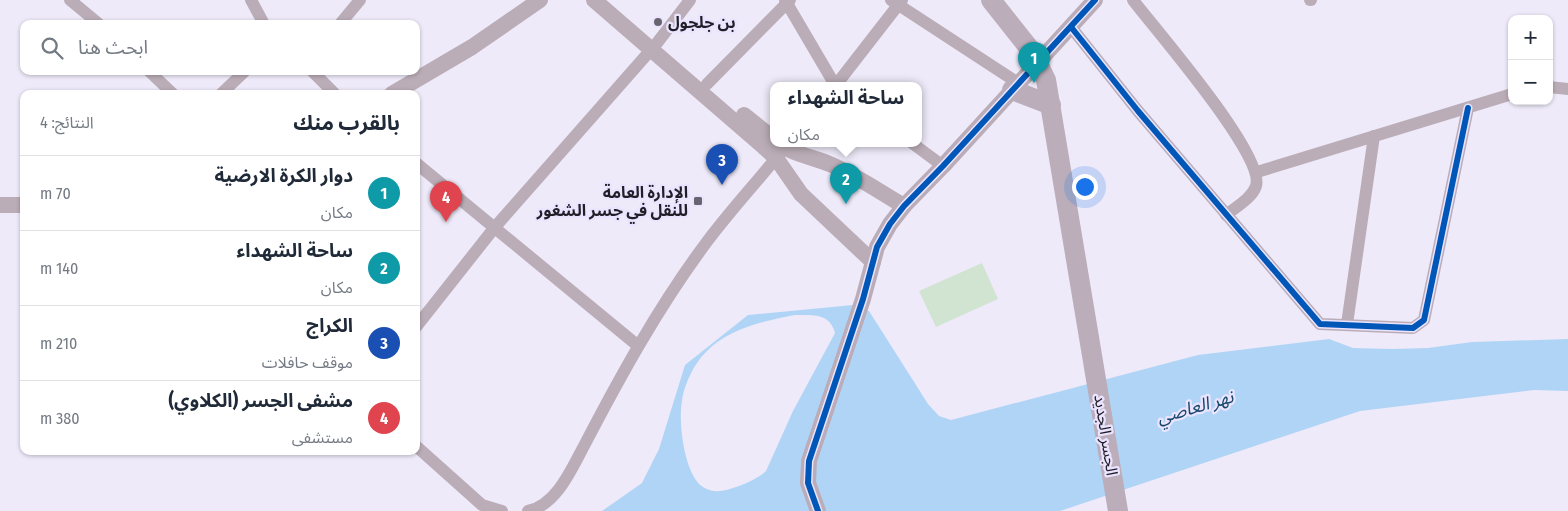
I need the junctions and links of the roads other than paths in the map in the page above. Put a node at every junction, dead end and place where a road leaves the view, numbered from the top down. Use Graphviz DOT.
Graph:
graph roads {
  1 [pos="70,0"];
  2 [pos="251,0"];
  3 [pos="360,0"];
  4 [pos="540,0"];
  5 [pos="594,0"];
  6 [pos="607,0"];
  7 [pos="690,0"];
  8 [pos="991,0"];
  9 [pos="1094,0"];
  10 [pos="1133,0"];
  11 [pos="787,1"];
  12 [pos="897,2"];
  13 [pos="93,20"];
  14 [pos="262,20"];
  15 [pos="343,20"];
  16 [pos="1071,27"];
  17 [pos="654,46"];
  18 [pos="1038,61"];
  19 [pos="153,75"];
  20 [pos="241,75"];
  21 [pos="316,75"];
  22 [pos="834,82"];
  23 [pos="838,82"];
  24 [pos="707,84"];
  25 [pos="1015,87"];
  26 [pos="1553,87"];
  27 [pos="1568,88"];
  28 [pos="169,90"];
  29 [pos="225,90"];
  30 [pos="331,90"];
  31 [pos="399,90"];
  32 [pos="1508,95"];
  33 [pos="1051,105"];
  34 [pos="1468,108"];
  35 [pos="1374,136"];
  36 [pos="770,138"];
  37 [pos="770,138"];
  38 [pos="779,147"];
  39 [pos="780,147"];
  40 [pos="783,147"];
  41 [pos="917,147"];
  42 [pos="420,166"];
  43 [pos="943,166"];
  44 [pos="1257,172"];
  45 [pos="0,205"];
  46 [pos="20,205"];
  47 [pos="904,206"];
  48 [pos="1226,215"];
  49 [pos="495,227"];
  50 [pos="873,262"];
  51 [pos="420,321"];
  52 [pos="1347,324"];
  53 [pos="637,345"];
  54 [pos="420,450"];
  55 [pos="502,511"];
  56 [pos="528,511"];
  57 [pos="818,511"];
  58 [pos="1118,511"];
  1 -- 13 [label="street"];
  2 -- 14 [label="street"];
  3 -- 15 [label="street"];
  4 -- 31 [label="street"];
  5 -- 17 [label="street"];
  6 -- 17 [label="street"];
  7 -- 17 [label="street"];
  8 -- 18 [label="main road, الجسر الجديد"];
  9 -- 16 [label="street"];
  10 -- 44 [label="street"];
  11 -- 22 [label="street"];
  11 -- 24 [label="street"];
  12 -- 23 [label="street"];
  12 -- 25 [label="street"];
  16 -- 18 [label="street"];
  16 -- 48 [label="street"];
  17 -- 24 [label="street"];
  17 -- 36 [label="street"];
  17 -- 49 [label="street"];
  18 -- 25 [label="street"];
  18 -- 33 [label="main road, الجسر الجديد"];
  19 -- 28 [label="street"];
  20 -- 29 [label="street"];
  21 -- 30 [label="street"];
  24 -- 37 [label="street"];
  25 -- 33 [label="main road"];
  25 -- 43 [label="street"];
  26 -- 27 [label="street"];
  32 -- 34 [label="street"];
  33 -- 58 [label="main road, الجسر الجديد"];
  34 -- 35 [label="street"];
  34 -- 52 [label="street"];
  35 -- 44 [label="street"];
  35 -- 52 [label="street"];
  38 -- 53 [label="street"];
  39 -- 50 [label="street"];
  40 -- 47 [label="street"];
  41 -- 43 [label="street"];
  42 -- 49 [label="street"];
  43 -- 47 [label="street"];
  44 -- 48 [label="street"];
  45 -- 46 [label="street"];
  47 -- 50 [label="street"];
  48 -- 52 [label="street"];
  49 -- 51 [label="street"];
  49 -- 53 [label="street"];
  50 -- 57 [label="street"];
  53 -- 56 [label="street"];
  54 -- 55 [label="street"];
}
